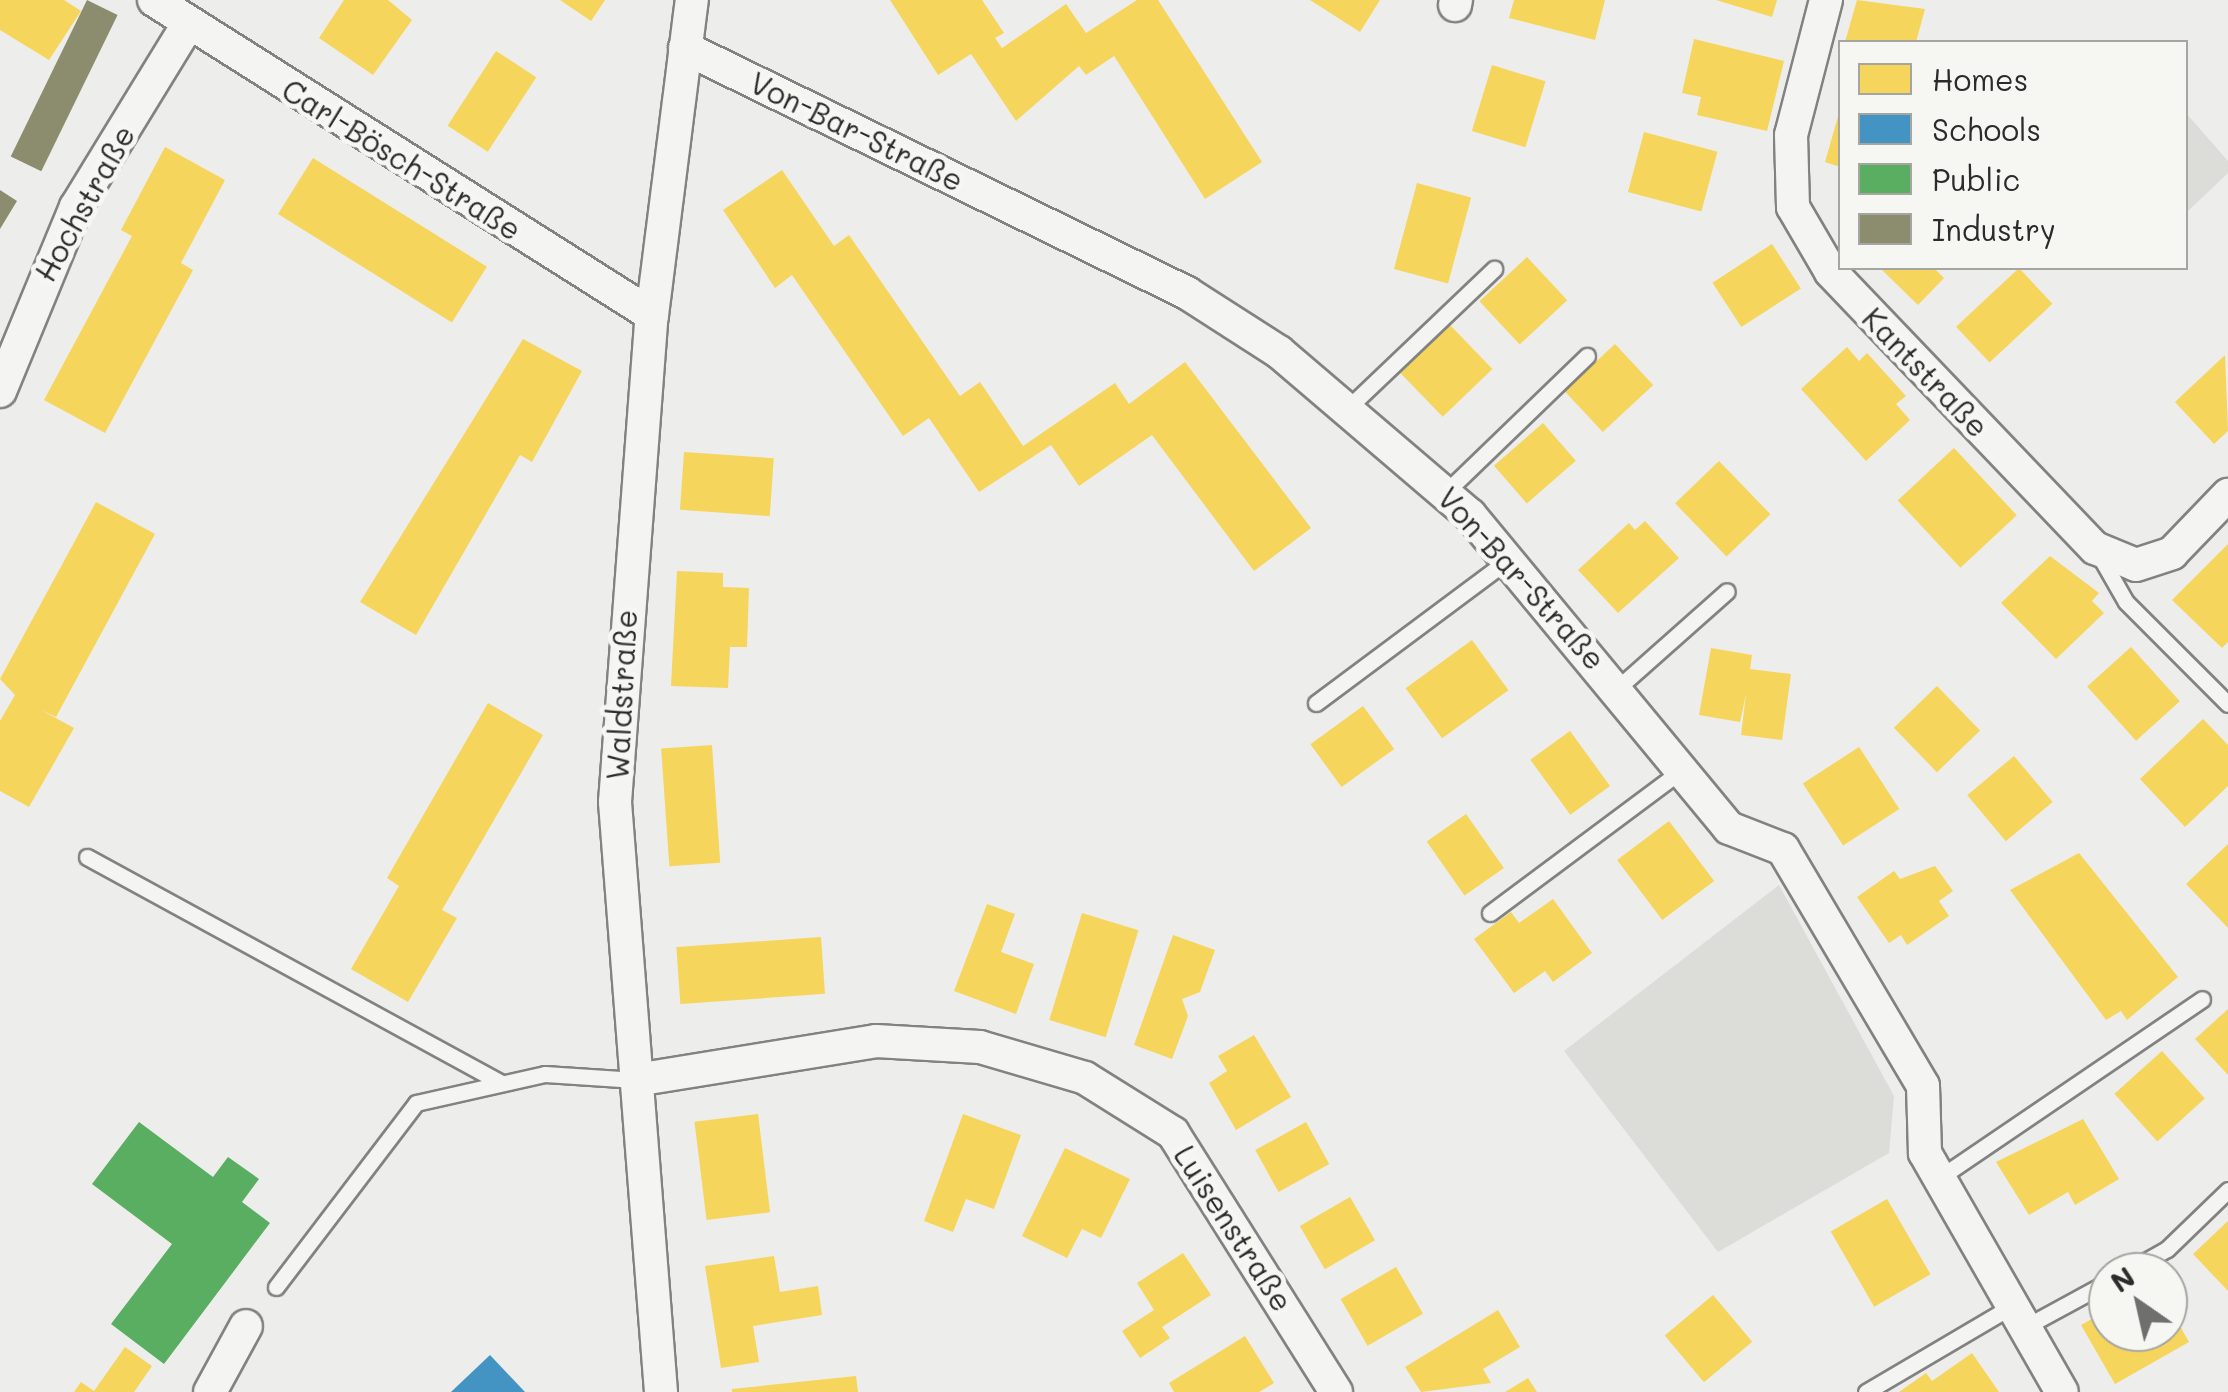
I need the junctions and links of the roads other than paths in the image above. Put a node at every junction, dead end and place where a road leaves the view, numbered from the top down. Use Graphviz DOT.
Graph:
graph roads {
  1 [pos="154,0"];
  2 [pos="692,0"];
  3 [pos="1826,0"];
  4 [pos="188,24"];
  5 [pos="685,48"];
  6 [pos="1494,269"];
  7 [pos="652,316"];
  8 [pos="1587,356"];
  9 [pos="0,392"];
  10 [pos="1348,408"];
  11 [pos="1446,492"];
  12 [pos="2228,496"];
  13 [pos="2095,548"];
  14 [pos="1510,558"];
  15 [pos="1727,591"];
  16 [pos="1619,687"];
  17 [pos="1316,703"];
  18 [pos="2228,704"];
  19 [pos="1683,770"];
  20 [pos="86,856"];
  21 [pos="1490,913"];
  22 [pos="2202,999"];
  23 [pos="636,1080"];
  24 [pos="500,1082"];
  25 [pos="1939,1178"];
  26 [pos="2228,1190"];
  27 [pos="2163,1252"];
  28 [pos="276,1287"];
  29 [pos="2088,1290"];
  30 [pos="2018,1316"];
  31 [pos="246,1326"];
  32 [pos="210,1392"];
  33 [pos="661,1392"];
  34 [pos="1336,1392"];
  35 [pos="1866,1392"];
  36 [pos="2062,1392"];
  1 -- 4 [label="street, Carl-Bösch-Straße"];
  2 -- 5 [label="street, Waldstraße"];
  3 -- 13 [label="street, Kantstraße"];
  4 -- 7 [label="street, Carl-Bösch-Straße"];
  4 -- 9 [label="street, Hochstraße"];
  5 -- 7 [label="street, Waldstraße"];
  5 -- 10 [label="street, Von-Bar-Straße"];
  6 -- 10 [label="lane"];
  7 -- 23 [label="street, Waldstraße"];
  8 -- 11 [label="lane"];
  10 -- 11 [label="street, Von-Bar-Straße"];
  11 -- 14 [label="street, Von-Bar-Straße"];
  12 -- 13 [label="street, Kantstraße"];
  13 -- 18 [label="lane, Kantstraße"];
  14 -- 16 [label="street, Von-Bar-Straße"];
  14 -- 17 [label="lane"];
  15 -- 16 [label="lane"];
  16 -- 19 [label="street, Von-Bar-Straße"];
  19 -- 21 [label="lane"];
  19 -- 25 [label="street, Von-Bar-Straße"];
  20 -- 24 [label="lane"];
  22 -- 25 [label="lane"];
  23 -- 24 [label="lane"];
  23 -- 33 [label="street, Waldstraße"];
  23 -- 34 [label="street, Luisenstraße"];
  24 -- 28 [label="lane"];
  25 -- 30 [label="street, Von-Bar-Straße"];
  26 -- 27 [label="lane"];
  29 -- 30 [label="lane"];
  30 -- 35 [label="lane"];
  30 -- 36 [label="street, Von-Bar-Straße"];
  31 -- 32 [label="street"];
}
